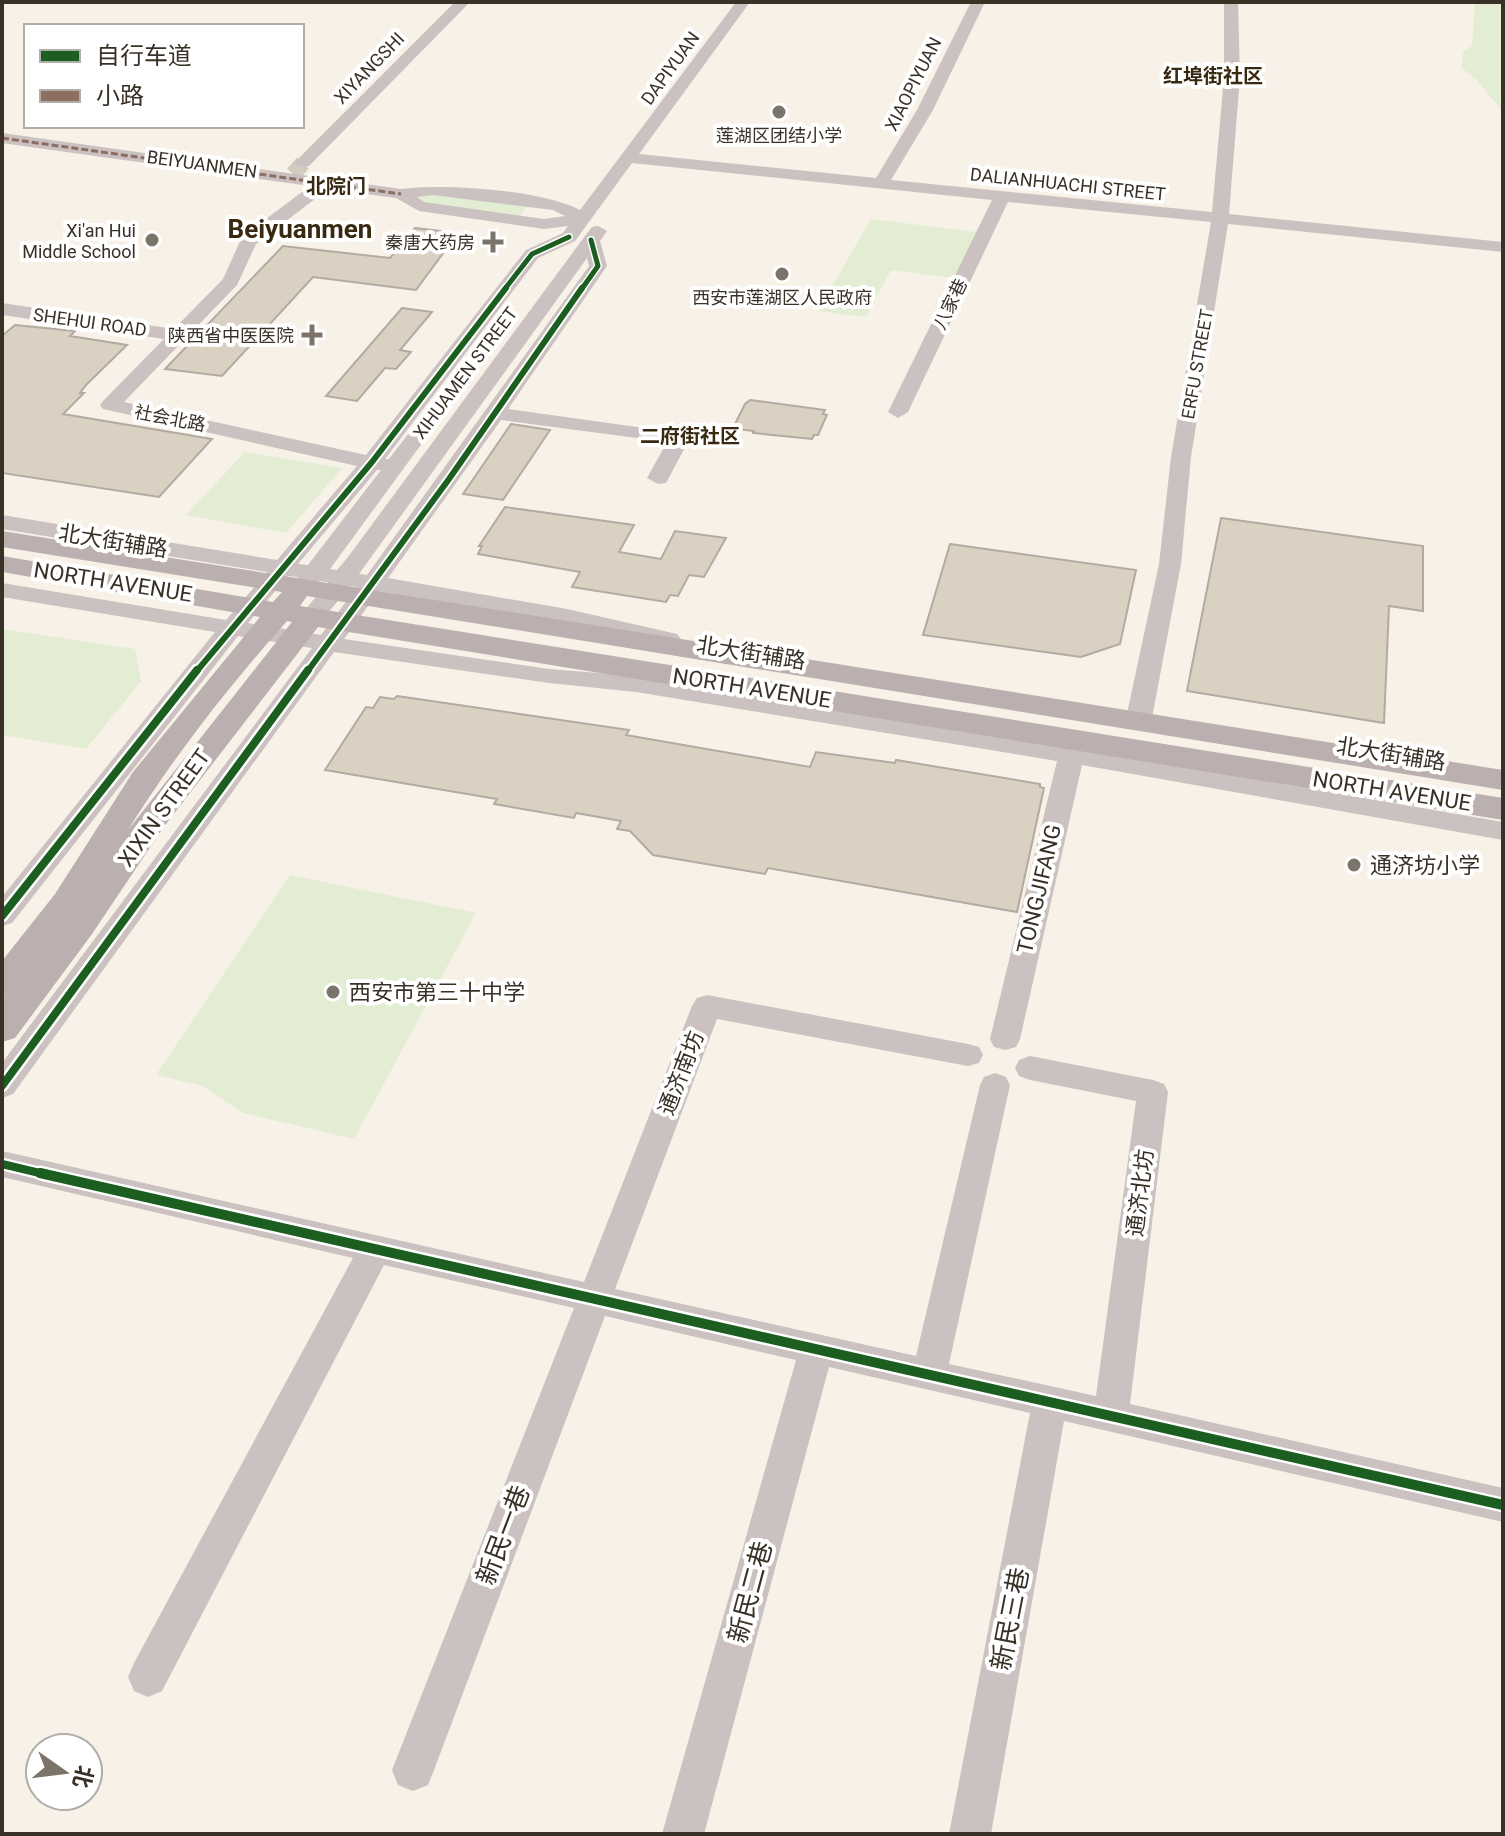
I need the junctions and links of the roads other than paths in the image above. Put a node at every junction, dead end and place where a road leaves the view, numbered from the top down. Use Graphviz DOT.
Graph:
graph roads {
  1 [pos="463,2"];
  2 [pos="743,2"];
  3 [pos="978,2"];
  4 [pos="1231,2"];
  5 [pos="2,138"];
  6 [pos="629,158"];
  7 [pos="651,160"];
  8 [pos="295,171"];
  9 [pos="325,183"];
  10 [pos="881,183"];
  11 [pos="1002,196"];
  12 [pos="1220,221"];
  13 [pos="581,232"];
  14 [pos="1503,247"];
  15 [pos="2,309"];
  16 [pos="177,335"];
  17 [pos="898,412"];
  18 [pos="495,413"];
  19 [pos="383,464"];
  20 [pos="658,478"];
  21 [pos="2,522"];
  22 [pos="2,539"];
  23 [pos="2,564"];
  24 [pos="2,590"];
  25 [pos="305,603"];
  26 [pos="1139,719"];
  27 [pos="1072,747"];
  28 [pos="1503,771"];
  29 [pos="1503,780"];
  30 [pos="1503,809"];
  31 [pos="1503,831"];
  32 [pos="2,916"];
  33 [pos="2,986"];
  34 [pos="2,1028"];
  35 [pos="1005,1039"];
  36 [pos="968,1055"];
  37 [pos="1030,1068"];
  38 [pos="995,1085"];
  39 [pos="2,1086"];
  40 [pos="2,1164"];
  41 [pos="375,1249"];
  42 [pos="593,1299"];
  43 [pos="816,1350"];
  44 [pos="929,1376"];
  45 [pos="1050,1403"];
  46 [pos="1111,1417"];
  47 [pos="1503,1505"];
  48 [pos="148,1677"];
  49 [pos="413,1770"];
  50 [pos="683,1834"];
  51 [pos="970,1834"];
  1 -- 8 [label="street, XIYANGSHI"];
  2 -- 6 [label="street, DAPIYUAN"];
  3 -- 10 [label="street, XIAOPIYUAN"];
  4 -- 12 [label="street, ERFU STREET"];
  5 -- 8 [label="street, BEIYUANMEN"];
  6 -- 7 [label="street, DALIANHUACHI STREET"];
  6 -- 13 [label="street, XIHUAMEN STREET"];
  7 -- 10 [label="street, DALIANHUACHI STREET"];
  7 -- 13 [label="street, XIHUAMEN STREET"];
  8 -- 9 [label="street, BEIYUANMEN"];
  9 -- 13 [label="street, BEIYUANMEN"];
  9 -- 16 [label="street, 社会北路"];
  10 -- 11 [label="street, DALIANHUACHI STREET"];
  11 -- 12 [label="street, DALIANHUACHI STREET"];
  11 -- 17 [label="street, 八家巷"];
  12 -- 14 [label="street, DALIANHUACHI STREET"];
  12 -- 26 [label="street, ERFU STREET"];
  13 -- 18 [label="street"];
  13 -- 19 [label="street"];
  13 -- 25 [label="street, XIHUAMEN STREET"];
  15 -- 16 [label="street, SHEHUI ROAD"];
  16 -- 19 [label="street, 社会北路"];
  18 -- 20 [label="street"];
  18 -- 25 [label="street"];
  19 -- 25 [label="street"];
  19 -- 25 [label="street"];
  21 -- 25 [label="street, 北大街辅路"];
  22 -- 25 [label="main road, NORTH AVENUE"];
  23 -- 25 [label="main road, NORTH AVENUE"];
  24 -- 25 [label="street"];
  25 -- 26 [label="main road, NORTH AVENUE"];
  25 -- 27 [label="main road, NORTH AVENUE"];
  25 -- 32 [label="street"];
  25 -- 33 [label="main road, XIXIN STREET"];
  25 -- 34 [label="main road, XIXIN STREET"];
  25 -- 39 [label="street"];
  26 -- 28 [label="street, 北大街辅路"];
  26 -- 29 [label="main road, NORTH AVENUE"];
  27 -- 30 [label="main road, NORTH AVENUE"];
  27 -- 31 [label="street"];
  27 -- 35 [label="street, TONGJIFANG"];
  35 -- 36 [label="street"];
  35 -- 37 [label="street"];
  36 -- 38 [label="street"];
  36 -- 42 [label="street, 通济南坊"];
  37 -- 38 [label="street"];
  37 -- 46 [label="street, 通济北坊"];
  38 -- 44 [label="street"];
  40 -- 41 [label="street"];
  41 -- 42 [label="street"];
  41 -- 48 [label="street"];
  42 -- 43 [label="street"];
  42 -- 49 [label="street, 新民一巷"];
  43 -- 44 [label="street"];
  43 -- 50 [label="street, 新民二巷"];
  44 -- 45 [label="street"];
  45 -- 46 [label="street"];
  45 -- 51 [label="street, 新民三巷"];
  46 -- 47 [label="street"];
}
